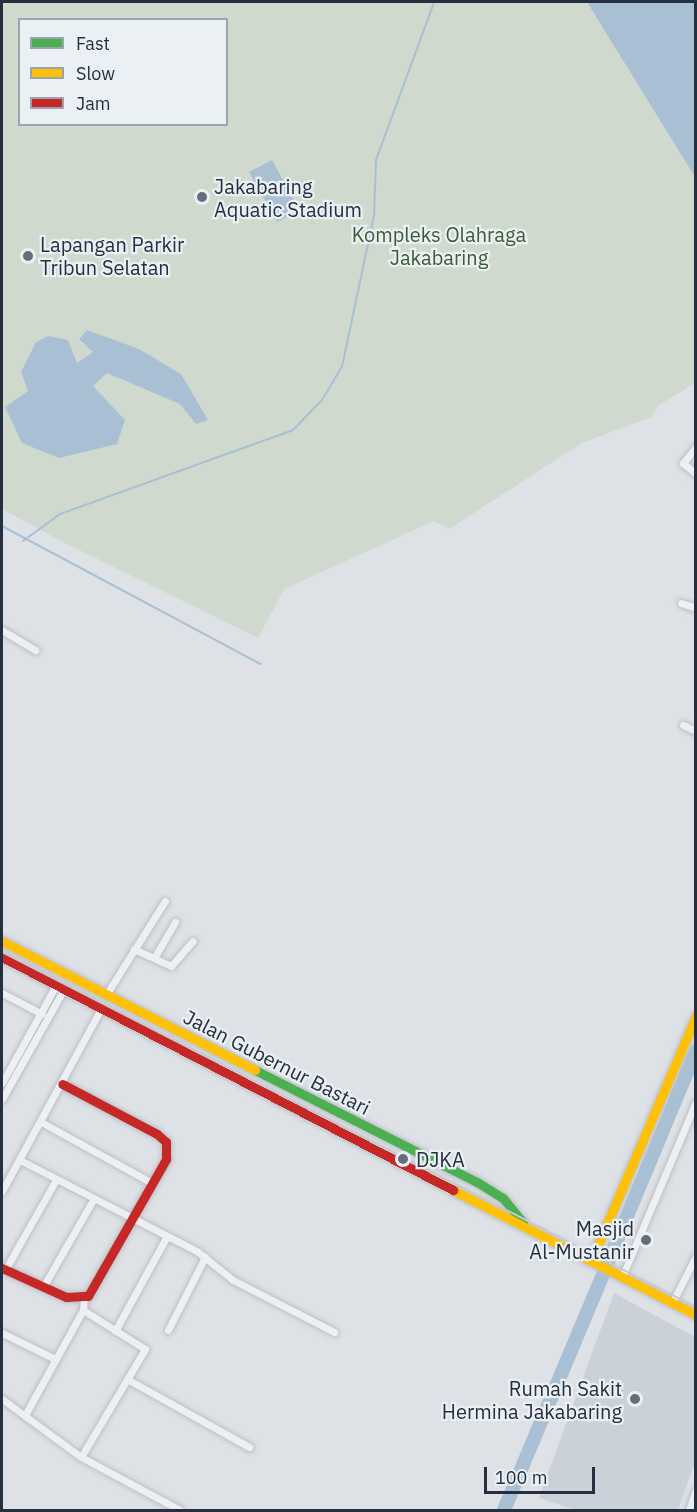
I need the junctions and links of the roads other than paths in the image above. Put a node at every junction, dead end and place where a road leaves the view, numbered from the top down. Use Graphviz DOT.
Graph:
graph roads {
  1 [pos="696,447"];
  2 [pos="696,474"];
  3 [pos="681,603"];
  4 [pos="696,608"];
  5 [pos="2,630"];
  6 [pos="35,650"];
  7 [pos="683,725"];
  8 [pos="696,731"];
  9 [pos="165,901"];
  10 [pos="175,922"];
  11 [pos="2,941"];
  12 [pos="193,941"];
  13 [pos="134,950"];
  14 [pos="2,957"];
  15 [pos="154,958"];
  16 [pos="57,991"];
  17 [pos="2,993"];
  18 [pos="106,995"];
  19 [pos="101,1009"];
  20 [pos="45,1011"];
  21 [pos="696,1016"];
  22 [pos="2,1083"];
  23 [pos="62,1084"];
  24 [pos="295,1092"];
  25 [pos="2,1100"];
  26 [pos="696,1102"];
  27 [pos="285,1104"];
  28 [pos="41,1122"];
  29 [pos="20,1160"];
  30 [pos="56,1180"];
  31 [pos="152,1183"];
  32 [pos="2,1191"];
  33 [pos="93,1200"];
  34 [pos="131,1218"];
  35 [pos="526,1226"];
  36 [pos="167,1236"];
  37 [pos="696,1256"];
  38 [pos="205,1257"];
  39 [pos="591,1261"];
  40 [pos="3,1269"];
  41 [pos="622,1276"];
  42 [pos="43,1287"];
  43 [pos="84,1299"];
  44 [pos="672,1303"];
  45 [pos="83,1310"];
  46 [pos="696,1315"];
  47 [pos="115,1330"];
  48 [pos="168,1330"];
  49 [pos="334,1332"];
  50 [pos="2,1333"];
  51 [pos="55,1359"];
  52 [pos="127,1379"];
  53 [pos="2,1399"];
  54 [pos="25,1415"];
  55 [pos="249,1447"];
  56 [pos="81,1457"];
  57 [pos="696,1490"];
  58 [pos="180,1510"];
  59 [pos="688,1510"];
  1 -- 2 [label="street"];
  3 -- 4 [label="street"];
  5 -- 6 [label="street"];
  7 -- 8 [label="street"];
  9 -- 13 [label="street"];
  10 -- 15 [label="street"];
  11 -- 18 [label="main road, Jalan Gubernur Bastari"];
  12 -- 15 [label="street"];
  13 -- 15 [label="street"];
  13 -- 18 [label="street"];
  14 -- 16 [label="main road, Jalan Gubernur Bastari"];
  16 -- 19 [label="main road, Jalan Gubernur Bastari"];
  16 -- 20 [label="street"];
  17 -- 20 [label="street"];
  18 -- 24 [label="main road, Jalan Gubernur Bastari"];
  19 -- 23 [label="street"];
  19 -- 27 [label="main road, Jalan Gubernur Bastari"];
  20 -- 22 [label="street"];
  20 -- 25 [label="street"];
  21 -- 39 [label="main road"];
  23 -- 28 [label="street"];
  23 -- 31 [label="main road"];
  24 -- 27 [label="main road"];
  24 -- 35 [label="main road, Jalan Gubernur Bastari"];
  26 -- 41 [label="street"];
  27 -- 35 [label="main road, Jalan Gubernur Bastari"];
  28 -- 29 [label="street"];
  28 -- 31 [label="street"];
  29 -- 30 [label="street"];
  29 -- 32 [label="street"];
  30 -- 33 [label="street"];
  30 -- 40 [label="street"];
  31 -- 34 [label="main road"];
  33 -- 34 [label="street"];
  33 -- 42 [label="street"];
  34 -- 36 [label="street"];
  34 -- 43 [label="main road"];
  35 -- 39 [label="main road, Jalan Gubernur Bastari"];
  36 -- 38 [label="street"];
  36 -- 47 [label="street"];
  37 -- 44 [label="street"];
  38 -- 48 [label="street"];
  38 -- 49 [label="street"];
  39 -- 41 [label="main road, Jalan Gubernur Bastari"];
  40 -- 42 [label="main road"];
  41 -- 44 [label="main road, Jalan Gubernur Bastari"];
  42 -- 43 [label="main road"];
  43 -- 45 [label="street"];
  44 -- 46 [label="main road, Jalan Gubernur Bastari"];
  45 -- 47 [label="street"];
  45 -- 51 [label="street"];
  47 -- 52 [label="street"];
  50 -- 51 [label="street"];
  51 -- 54 [label="street"];
  52 -- 55 [label="street"];
  52 -- 56 [label="street"];
  53 -- 54 [label="street"];
  54 -- 56 [label="street"];
  56 -- 58 [label="street"];
  57 -- 59 [label="street"];
}
